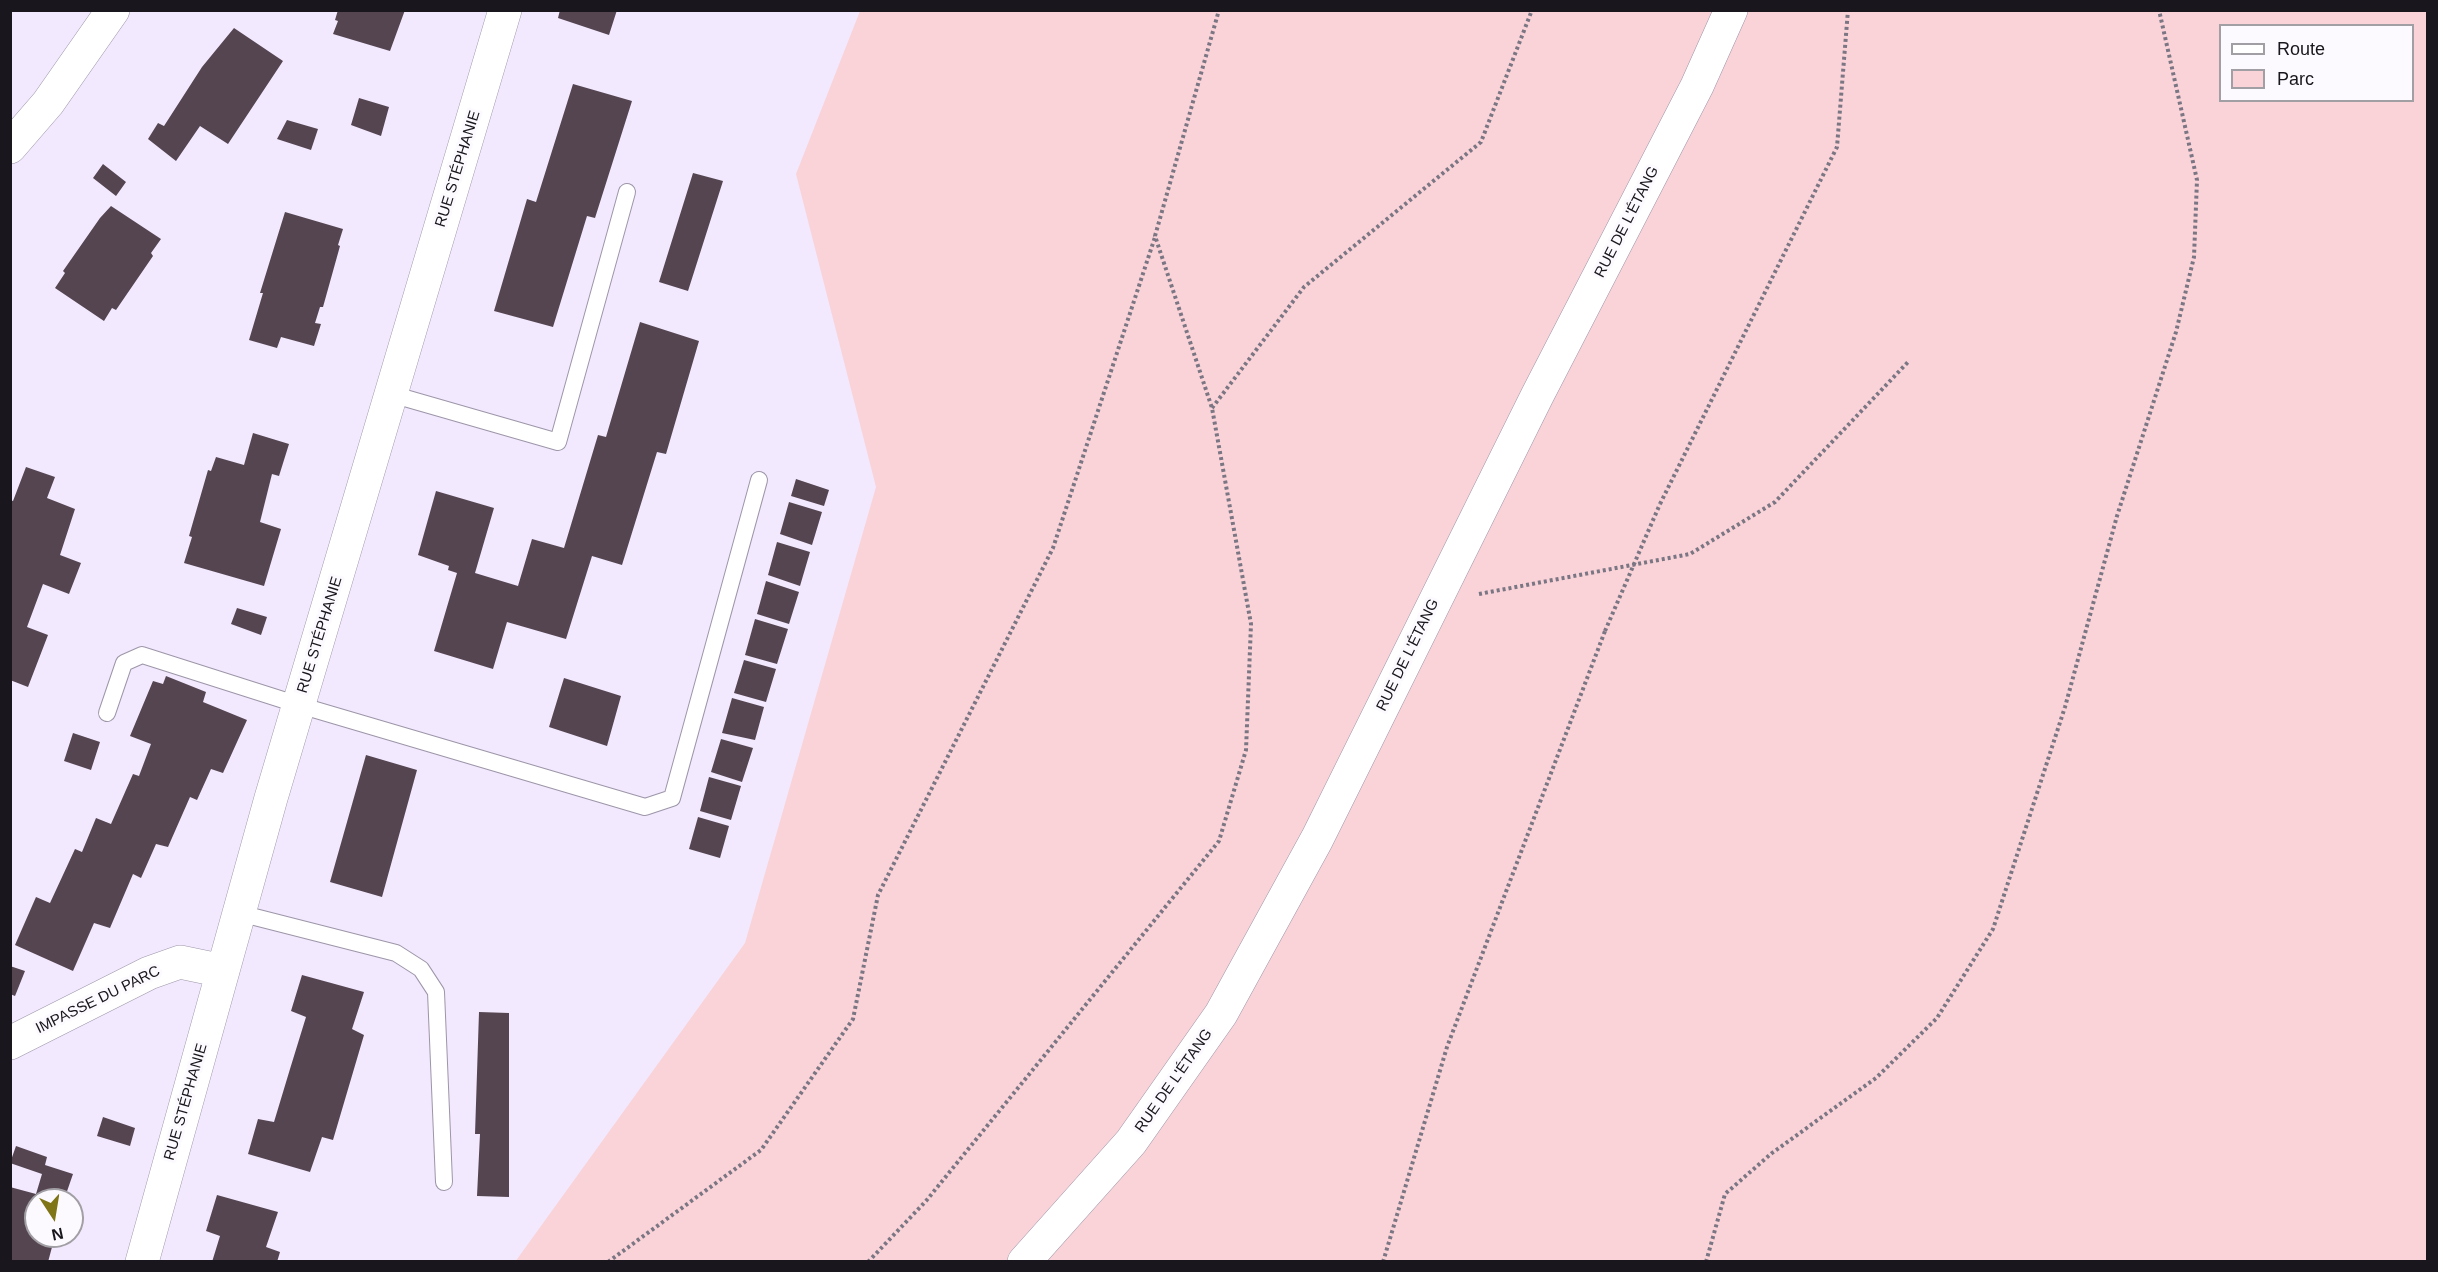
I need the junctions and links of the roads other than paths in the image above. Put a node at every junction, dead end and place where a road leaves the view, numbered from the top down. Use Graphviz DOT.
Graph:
graph roads {
  1 [pos="113,10"];
  2 [pos="505,10"];
  3 [pos="1731,10"];
  4 [pos="10,147"];
  5 [pos="627,192"];
  6 [pos="392,394"];
  7 [pos="759,480"];
  8 [pos="299,705"];
  9 [pos="107,713"];
  10 [pos="239,913"];
  11 [pos="223,971"];
  12 [pos="10,1043"];
  13 [pos="444,1182"];
  14 [pos="142,1262"];
  15 [pos="1024,1262"];
  1 -- 4 [label="street"];
  2 -- 6 [label="street, RUE STÉPHANIE"];
  3 -- 15 [label="street, RUE DE L'ÉTANG"];
  5 -- 6 [label="lane"];
  6 -- 8 [label="street, RUE STÉPHANIE"];
  7 -- 8 [label="lane"];
  8 -- 9 [label="lane"];
  8 -- 10 [label="street, RUE STÉPHANIE"];
  10 -- 11 [label="street, RUE STÉPHANIE"];
  10 -- 13 [label="lane"];
  11 -- 12 [label="street, IMPASSE DU PARC"];
  11 -- 14 [label="street, RUE STÉPHANIE"];
}
